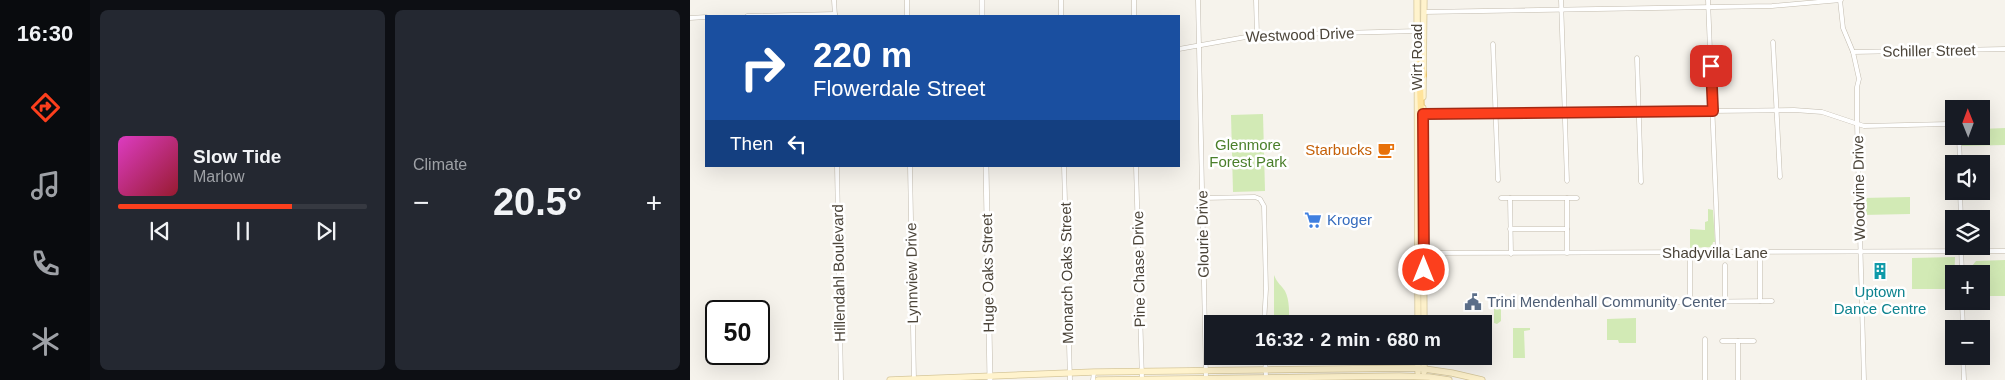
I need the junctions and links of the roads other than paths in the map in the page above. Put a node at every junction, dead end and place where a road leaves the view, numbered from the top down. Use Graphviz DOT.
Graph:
graph roads {
  1 [pos="834,0"];
  2 [pos="907,0"];
  3 [pos="982,0"];
  4 [pos="1061,0"];
  5 [pos="1134,0"];
  6 [pos="1198,0"];
  7 [pos="1256,0"];
  8 [pos="1417,0"];
  9 [pos="1424,0"];
  10 [pos="1561,0"];
  11 [pos="1708,0"];
  12 [pos="1840,0"];
  13 [pos="1708,7"];
  14 [pos="1562,10"];
  15 [pos="1417,12"];
  16 [pos="1424,12"];
  17 [pos="835,15"];
  18 [pos="907,15"];
  19 [pos="982,15"];
  20 [pos="1061,15"];
  21 [pos="1134,15"];
  22 [pos="705,17"];
  23 [pos="690,18"];
  24 [pos="1420,31"];
  25 [pos="1257,35"];
  26 [pos="1773,42"];
  27 [pos="1492,44"];
  28 [pos="1199,46"];
  29 [pos="1180,49"];
  30 [pos="2005,49"];
  31 [pos="1853,52"];
  32 [pos="1637,58"];
  33 [pos="1417,70"];
  34 [pos="1423,75"];
  35 [pos="1776,110"];
  36 [pos="1713,111"];
  37 [pos="1565,112"];
  38 [pos="1640,112"];
  39 [pos="1495,113"];
  40 [pos="1420,114"];
  41 [pos="1858,123"];
  42 [pos="1945,124"];
  43 [pos="837,167"];
  44 [pos="910,167"];
  45 [pos="986,167"];
  46 [pos="1064,167"];
  47 [pos="1136,167"];
  48 [pos="1780,177"];
  49 [pos="1498,180"];
  50 [pos="1567,181"];
  51 [pos="1641,182"];
  52 [pos="1202,198"];
  53 [pos="1501,198"];
  54 [pos="1510,198"];
  55 [pos="1567,198"];
  56 [pos="1577,198"];
  57 [pos="1510,229"];
  58 [pos="1567,229"];
  59 [pos="1945,249"];
  60 [pos="1990,250"];
  61 [pos="2005,250"];
  62 [pos="1760,252"];
  63 [pos="1860,252"];
  64 [pos="1424,253"];
  65 [pos="1567,253"];
  66 [pos="1690,253"];
  67 [pos="1718,253"];
  68 [pos="1511,254"];
  69 [pos="1725,266"];
  70 [pos="1760,301"];
  71 [pos="1772,301"];
  72 [pos="1677,302"];
  73 [pos="1690,302"];
  74 [pos="1725,302"];
  75 [pos="1265,315"];
  76 [pos="1418,315"];
  77 [pos="1424,315"];
  78 [pos="1705,339"];
  79 [pos="1722,341"];
  80 [pos="1738,341"];
  81 [pos="1754,341"];
  82 [pos="1265,365"];
  83 [pos="1420,365"];
  84 [pos="1422,365"];
  85 [pos="1964,365"];
  86 [pos="1421,368"];
  87 [pos="1205,370"];
  88 [pos="1238,370"];
  89 [pos="1265,370"];
  90 [pos="1141,371"];
  91 [pos="1094,372"];
  92 [pos="1069,377"];
  93 [pos="990,378"];
  94 [pos="1012,378"];
  95 [pos="1206,378"];
  96 [pos="1266,378"];
  97 [pos="1421,378"];
  98 [pos="1238,379"];
  99 [pos="841,380"];
  100 [pos="890,380"];
  101 [pos="900,380"];
  102 [pos="914,380"];
  103 [pos="1093,380"];
  104 [pos="1098,380"];
  105 [pos="1142,380"];
  106 [pos="1449,380"];
  107 [pos="1482,380"];
  108 [pos="1705,380"];
  109 [pos="1738,380"];
  110 [pos="1864,380"];
  111 [pos="1964,380"];
  1 -- 17 [label="street"];
  2 -- 18 [label="street"];
  3 -- 19 [label="street"];
  4 -- 20 [label="street"];
  5 -- 21 [label="street"];
  6 -- 28 [label="street, Glourie Drive"];
  7 -- 25 [label="street"];
  8 -- 15 [label="main road, Wirt Road"];
  9 -- 16 [label="main road, Wirt Road"];
  10 -- 14 [label="street"];
  11 -- 13 [label="street"];
  12 -- 13 [label="street"];
  12 -- 31 [label="street, Woodvine Drive"];
  13 -- 14 [label="street"];
  13 -- 36 [label="street"];
  14 -- 16 [label="street"];
  14 -- 37 [label="street"];
  15 -- 16 [label="street"];
  15 -- 24 [label="main road, Wirt Road"];
  16 -- 24 [label="main road, Wirt Road"];
  22 -- 23 [label="street"];
  24 -- 25 [label="street, Westwood Drive"];
  24 -- 33 [label="main road, Wirt Road"];
  24 -- 34 [label="main road"];
  25 -- 28 [label="street, Westwood Drive"];
  26 -- 35 [label="street"];
  27 -- 39 [label="street"];
  28 -- 29 [label="street, Westwood Drive"];
  28 -- 52 [label="street, Glourie Drive"];
  30 -- 31 [label="street, Schiller Street"];
  31 -- 41 [label="street, Woodvine Drive"];
  32 -- 38 [label="street"];
  33 -- 40 [label="main road"];
  34 -- 40 [label="main road, Wirt Road"];
  35 -- 36 [label="street"];
  35 -- 41 [label="street"];
  35 -- 48 [label="street"];
  36 -- 38 [label="street"];
  36 -- 67 [label="street"];
  37 -- 38 [label="street"];
  37 -- 39 [label="street"];
  37 -- 50 [label="street"];
  38 -- 51 [label="street"];
  39 -- 40 [label="street"];
  39 -- 49 [label="street"];
  40 -- 64 [label="main road, Wirt Road"];
  40 -- 76 [label="main road, Wirt Road"];
  41 -- 42 [label="street"];
  41 -- 63 [label="street, Woodvine Drive"];
  43 -- 99 [label="street, Hillendahl Boulevard"];
  44 -- 102 [label="street, Lynnview Drive"];
  45 -- 93 [label="street, Huge Oaks Street"];
  46 -- 92 [label="street, Monarch Oaks Street"];
  47 -- 90 [label="street, Pine Chase Drive"];
  52 -- 75 [label="street"];
  52 -- 87 [label="street, Glourie Drive"];
  53 -- 54 [label="street"];
  54 -- 55 [label="street"];
  54 -- 57 [label="street"];
  55 -- 56 [label="street"];
  55 -- 58 [label="street"];
  57 -- 58 [label="street"];
  57 -- 68 [label="street"];
  58 -- 65 [label="street"];
  59 -- 63 [label="street, Shadyvilla Lane"];
  60 -- 61 [label="street, Shadyvilla Lane"];
  62 -- 63 [label="street, Shadyvilla Lane"];
  62 -- 67 [label="street, Shadyvilla Lane"];
  62 -- 70 [label="street"];
  63 -- 110 [label="street, Woodvine Drive"];
  64 -- 68 [label="street, Shadyvilla Lane"];
  64 -- 77 [label="main road, Wirt Road"];
  65 -- 66 [label="street, Shadyvilla Lane"];
  65 -- 68 [label="street, Shadyvilla Lane"];
  66 -- 67 [label="street, Shadyvilla Lane"];
  66 -- 73 [label="street"];
  69 -- 74 [label="street"];
  70 -- 71 [label="street"];
  70 -- 74 [label="street"];
  72 -- 73 [label="street"];
  73 -- 74 [label="street"];
  78 -- 108 [label="street"];
  79 -- 80 [label="street"];
  80 -- 81 [label="street"];
  80 -- 109 [label="street"];
  82 -- 89 [label="street"];
  83 -- 86 [label="main road"];
  84 -- 86 [label="main road"];
  85 -- 111 [label="street"];
  86 -- 89 [label="main road"];
  86 -- 97 [label="main road"];
  86 -- 107 [label="main road"];
  87 -- 88 [label="main road"];
  87 -- 90 [label="main road"];
  87 -- 95 [label="street, Glourie Drive"];
  88 -- 89 [label="main road"];
  88 -- 98 [label="street"];
  89 -- 96 [label="street"];
  90 -- 91 [label="main road"];
  90 -- 105 [label="street, Pine Chase Drive"];
  91 -- 92 [label="main road"];
  91 -- 103 [label="street"];
  92 -- 94 [label="main road"];
  93 -- 94 [label="main road"];
  93 -- 102 [label="main road"];
  95 -- 98 [label="main road"];
  95 -- 105 [label="main road"];
  96 -- 97 [label="main road"];
  96 -- 98 [label="main road"];
  97 -- 106 [label="main road"];
  100 -- 101 [label="main road"];
  101 -- 102 [label="main road"];
  104 -- 105 [label="main road"];
}
